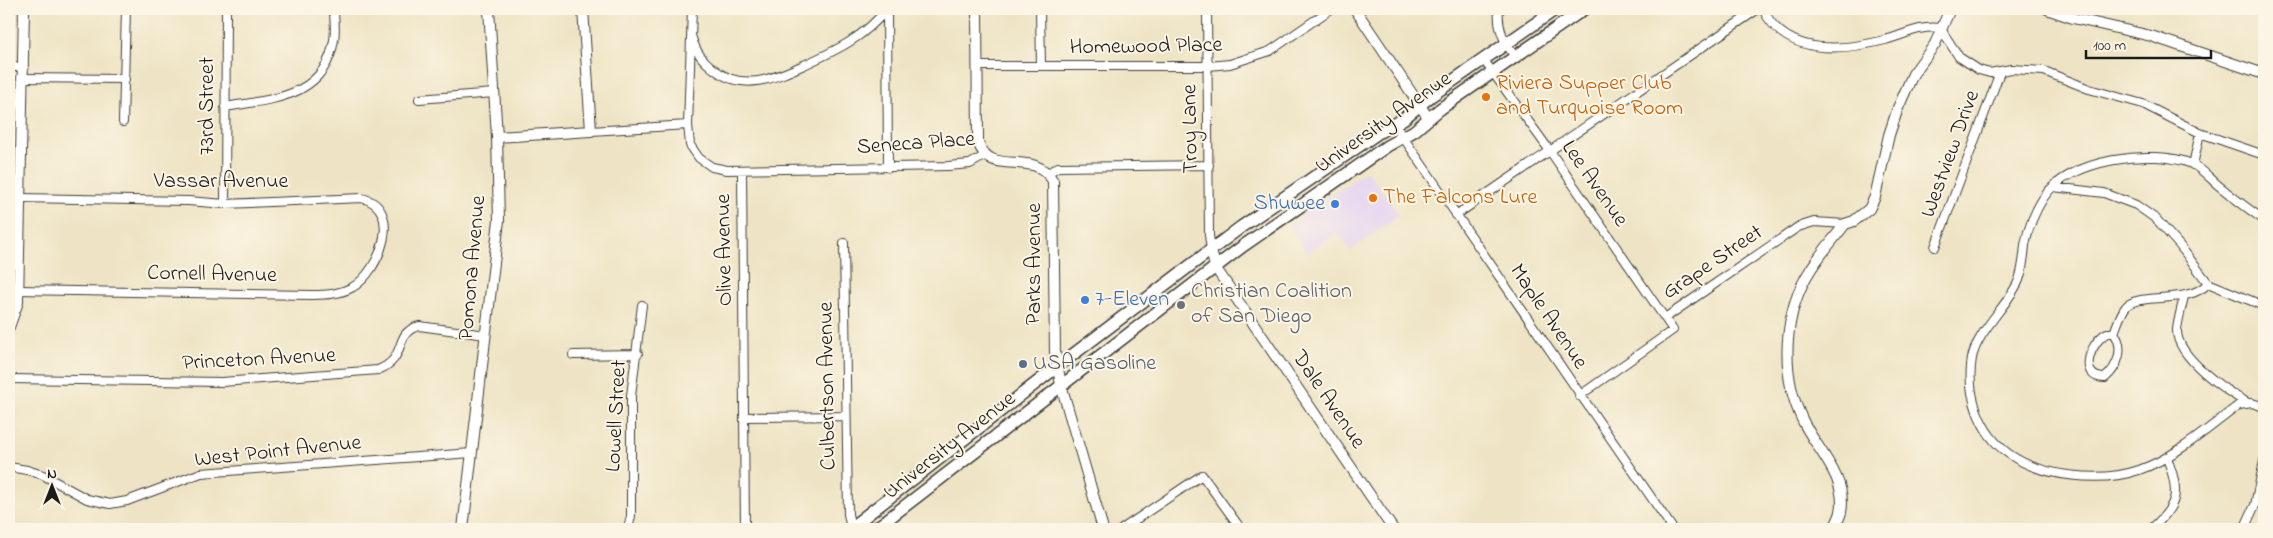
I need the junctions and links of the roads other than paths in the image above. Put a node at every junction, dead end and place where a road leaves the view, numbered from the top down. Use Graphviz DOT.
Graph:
graph roads {
  1 [pos="24,9"];
  2 [pos="126,9"];
  3 [pos="226,9"];
  4 [pos="334,9"];
  5 [pos="489,9"];
  6 [pos="583,9"];
  7 [pos="692,9"];
  8 [pos="887,9"];
  9 [pos="977,9"];
  10 [pos="1040,9"];
  11 [pos="1207,9"];
  12 [pos="1331,9"];
  13 [pos="1355,9"];
  14 [pos="1499,9"];
  15 [pos="1556,9"];
  16 [pos="1584,9"];
  17 [pos="1758,9"];
  18 [pos="1763,9"];
  19 [pos="1950,9"];
  20 [pos="2048,9"];
  21 [pos="1940,28"];
  22 [pos="690,34"];
  23 [pos="1506,44"];
  24 [pos="1515,57"];
  25 [pos="1483,60"];
  26 [pos="9,66"];
  27 [pos="978,66"];
  28 [pos="1041,66"];
  29 [pos="1208,66"];
  30 [pos="21,72"];
  31 [pos="2000,72"];
  32 [pos="1492,73"];
  33 [pos="2264,74"];
  34 [pos="125,79"];
  35 [pos="494,93"];
  36 [pos="419,99"];
  37 [pos="225,106"];
  38 [pos="1419,106"];
  39 [pos="1429,119"];
  40 [pos="124,122"];
  41 [pos="1394,124"];
  42 [pos="688,125"];
  43 [pos="591,131"];
  44 [pos="2200,133"];
  45 [pos="497,137"];
  46 [pos="1403,138"];
  47 [pos="1550,151"];
  48 [pos="2264,155"];
  49 [pos="984,156"];
  50 [pos="1208,165"];
  51 [pos="2193,165"];
  52 [pos="888,168"];
  53 [pos="742,170"];
  54 [pos="1048,173"];
  55 [pos="2053,187"];
  56 [pos="20,198"];
  57 [pos="225,204"];
  58 [pos="1456,215"];
  59 [pos="2264,220"];
  60 [pos="1845,224"];
  61 [pos="844,243"];
  62 [pos="382,247"];
  63 [pos="1935,247"];
  64 [pos="1211,250"];
  65 [pos="14,251"];
  66 [pos="1215,267"];
  67 [pos="2208,283"];
  68 [pos="18,290"];
  69 [pos="2184,296"];
  70 [pos="642,305"];
  71 [pos="2264,306"];
  72 [pos="1665,318"];
  73 [pos="9,327"];
  74 [pos="2114,333"];
  75 [pos="486,335"];
  76 [pos="638,354"];
  77 [pos="573,355"];
  78 [pos="1058,366"];
  79 [pos="9,379"];
  80 [pos="1061,385"];
  81 [pos="1579,396"];
  82 [pos="2248,403"];
  83 [pos="2264,407"];
  84 [pos="846,416"];
  85 [pos="745,417"];
  86 [pos="472,453"];
  87 [pos="2167,458"];
  88 [pos="2264,461"];
  89 [pos="9,467"];
  90 [pos="462,529"];
  91 [pos="628,529"];
  92 [pos="745,529"];
  93 [pos="850,529"];
  94 [pos="876,529"];
  95 [pos="1103,529"];
  96 [pos="1122,529"];
  97 [pos="1241,529"];
  98 [pos="1393,529"];
  99 [pos="1673,529"];
  100 [pos="1834,529"];
  101 [pos="2151,529"];
  102 [pos="2244,529"];
  1 -- 30 [label="street"];
  2 -- 34 [label="street"];
  3 -- 37 [label="street, 73rd Street"];
  4 -- 37 [label="street"];
  5 -- 35 [label="street, Pomona Avenue"];
  6 -- 43 [label="street"];
  7 -- 22 [label="street, Olive Avenue"];
  8 -- 22 [label="street"];
  8 -- 52 [label="street"];
  9 -- 27 [label="street"];
  10 -- 28 [label="street"];
  11 -- 29 [label="street, Troy Lane"];
  12 -- 29 [label="street, Homewood Place"];
  13 -- 38 [label="street"];
  14 -- 23 [label="street"];
  15 -- 23 [label="main road, University Avenue"];
  16 -- 24 [label="main road, University Avenue"];
  17 -- 47 [label="street"];
  18 -- 21 [label="street"];
  19 -- 21 [label="street"];
  20 -- 33 [label="street"];
  21 -- 31 [label="street"];
  21 -- 60 [label="street"];
  22 -- 42 [label="street, Olive Avenue"];
  23 -- 24 [label="street"];
  23 -- 25 [label="main road, University Avenue"];
  24 -- 32 [label="main road, University Avenue"];
  25 -- 32 [label="street, Lee Avenue"];
  25 -- 38 [label="main road, University Avenue"];
  26 -- 30 [label="street"];
  27 -- 28 [label="street, Homewood Place"];
  27 -- 49 [label="street"];
  28 -- 29 [label="street, Homewood Place"];
  29 -- 50 [label="street, Troy Lane"];
  30 -- 34 [label="street"];
  30 -- 56 [label="street"];
  31 -- 44 [label="street"];
  31 -- 63 [label="street, Westview Drive"];
  32 -- 39 [label="main road, University Avenue"];
  32 -- 47 [label="street, Lee Avenue"];
  34 -- 40 [label="street"];
  35 -- 36 [label="street"];
  35 -- 45 [label="street, Pomona Avenue"];
  37 -- 57 [label="street, 73rd Street"];
  38 -- 39 [label="street"];
  38 -- 41 [label="main road, University Avenue"];
  39 -- 46 [label="main road, University Avenue"];
  41 -- 46 [label="street, Maple Avenue"];
  41 -- 64 [label="main road, University Avenue"];
  42 -- 43 [label="street"];
  42 -- 53 [label="street, Olive Avenue"];
  43 -- 45 [label="street"];
  44 -- 48 [label="street"];
  44 -- 51 [label="street"];
  45 -- 75 [label="street, Pomona Avenue"];
  46 -- 58 [label="street, Maple Avenue"];
  46 -- 66 [label="main road, University Avenue"];
  47 -- 58 [label="street"];
  47 -- 72 [label="street, Lee Avenue"];
  49 -- 52 [label="street, Seneca Place"];
  49 -- 54 [label="street, Seneca Place"];
  50 -- 54 [label="street"];
  50 -- 64 [label="street, Troy Lane"];
  51 -- 55 [label="street"];
  51 -- 59 [label="street"];
  52 -- 53 [label="street, Seneca Place"];
  53 -- 85 [label="street, Olive Avenue"];
  54 -- 78 [label="street, Parks Avenue"];
  55 -- 67 [label="street"];
  55 -- 87 [label="street"];
  56 -- 57 [label="street, Vassar Avenue"];
  56 -- 65 [label="street"];
  57 -- 62 [label="street, Vassar Avenue"];
  58 -- 81 [label="street, Maple Avenue"];
  60 -- 72 [label="street, Grape Street"];
  60 -- 100 [label="street"];
  61 -- 84 [label="street, Culbertson Avenue"];
  62 -- 68 [label="street, Cornell Avenue"];
  64 -- 66 [label="street"];
  64 -- 78 [label="main road, University Avenue"];
  65 -- 68 [label="street"];
  66 -- 80 [label="main road, University Avenue"];
  66 -- 98 [label="street, Dale Avenue"];
  67 -- 69 [label="street"];
  67 -- 71 [label="street"];
  68 -- 73 [label="street"];
  69 -- 74 [label="street"];
  69 -- 82 [label="street"];
  70 -- 76 [label="street, Lowell Street"];
  72 -- 81 [label="street, Grape Street"];
  74 -- 74 [label="street"];
  75 -- 79 [label="street, Princeton Avenue"];
  75 -- 86 [label="street, Pomona Avenue"];
  76 -- 77 [label="street"];
  76 -- 91 [label="street, Lowell Street"];
  78 -- 80 [label="street, Parks Avenue"];
  78 -- 93 [label="main road, University Avenue"];
  80 -- 94 [label="main road, University Avenue"];
  80 -- 95 [label="street, Parks Avenue"];
  81 -- 99 [label="street, Maple Avenue"];
  82 -- 83 [label="street"];
  82 -- 87 [label="street"];
  84 -- 85 [label="street"];
  84 -- 93 [label="street, Culbertson Avenue"];
  85 -- 92 [label="street, Olive Avenue"];
  86 -- 89 [label="street, West Point Avenue"];
  86 -- 90 [label="street, Pomona Avenue"];
  87 -- 101 [label="street"];
  88 -- 102 [label="street"];
  96 -- 97 [label="street"];
}
